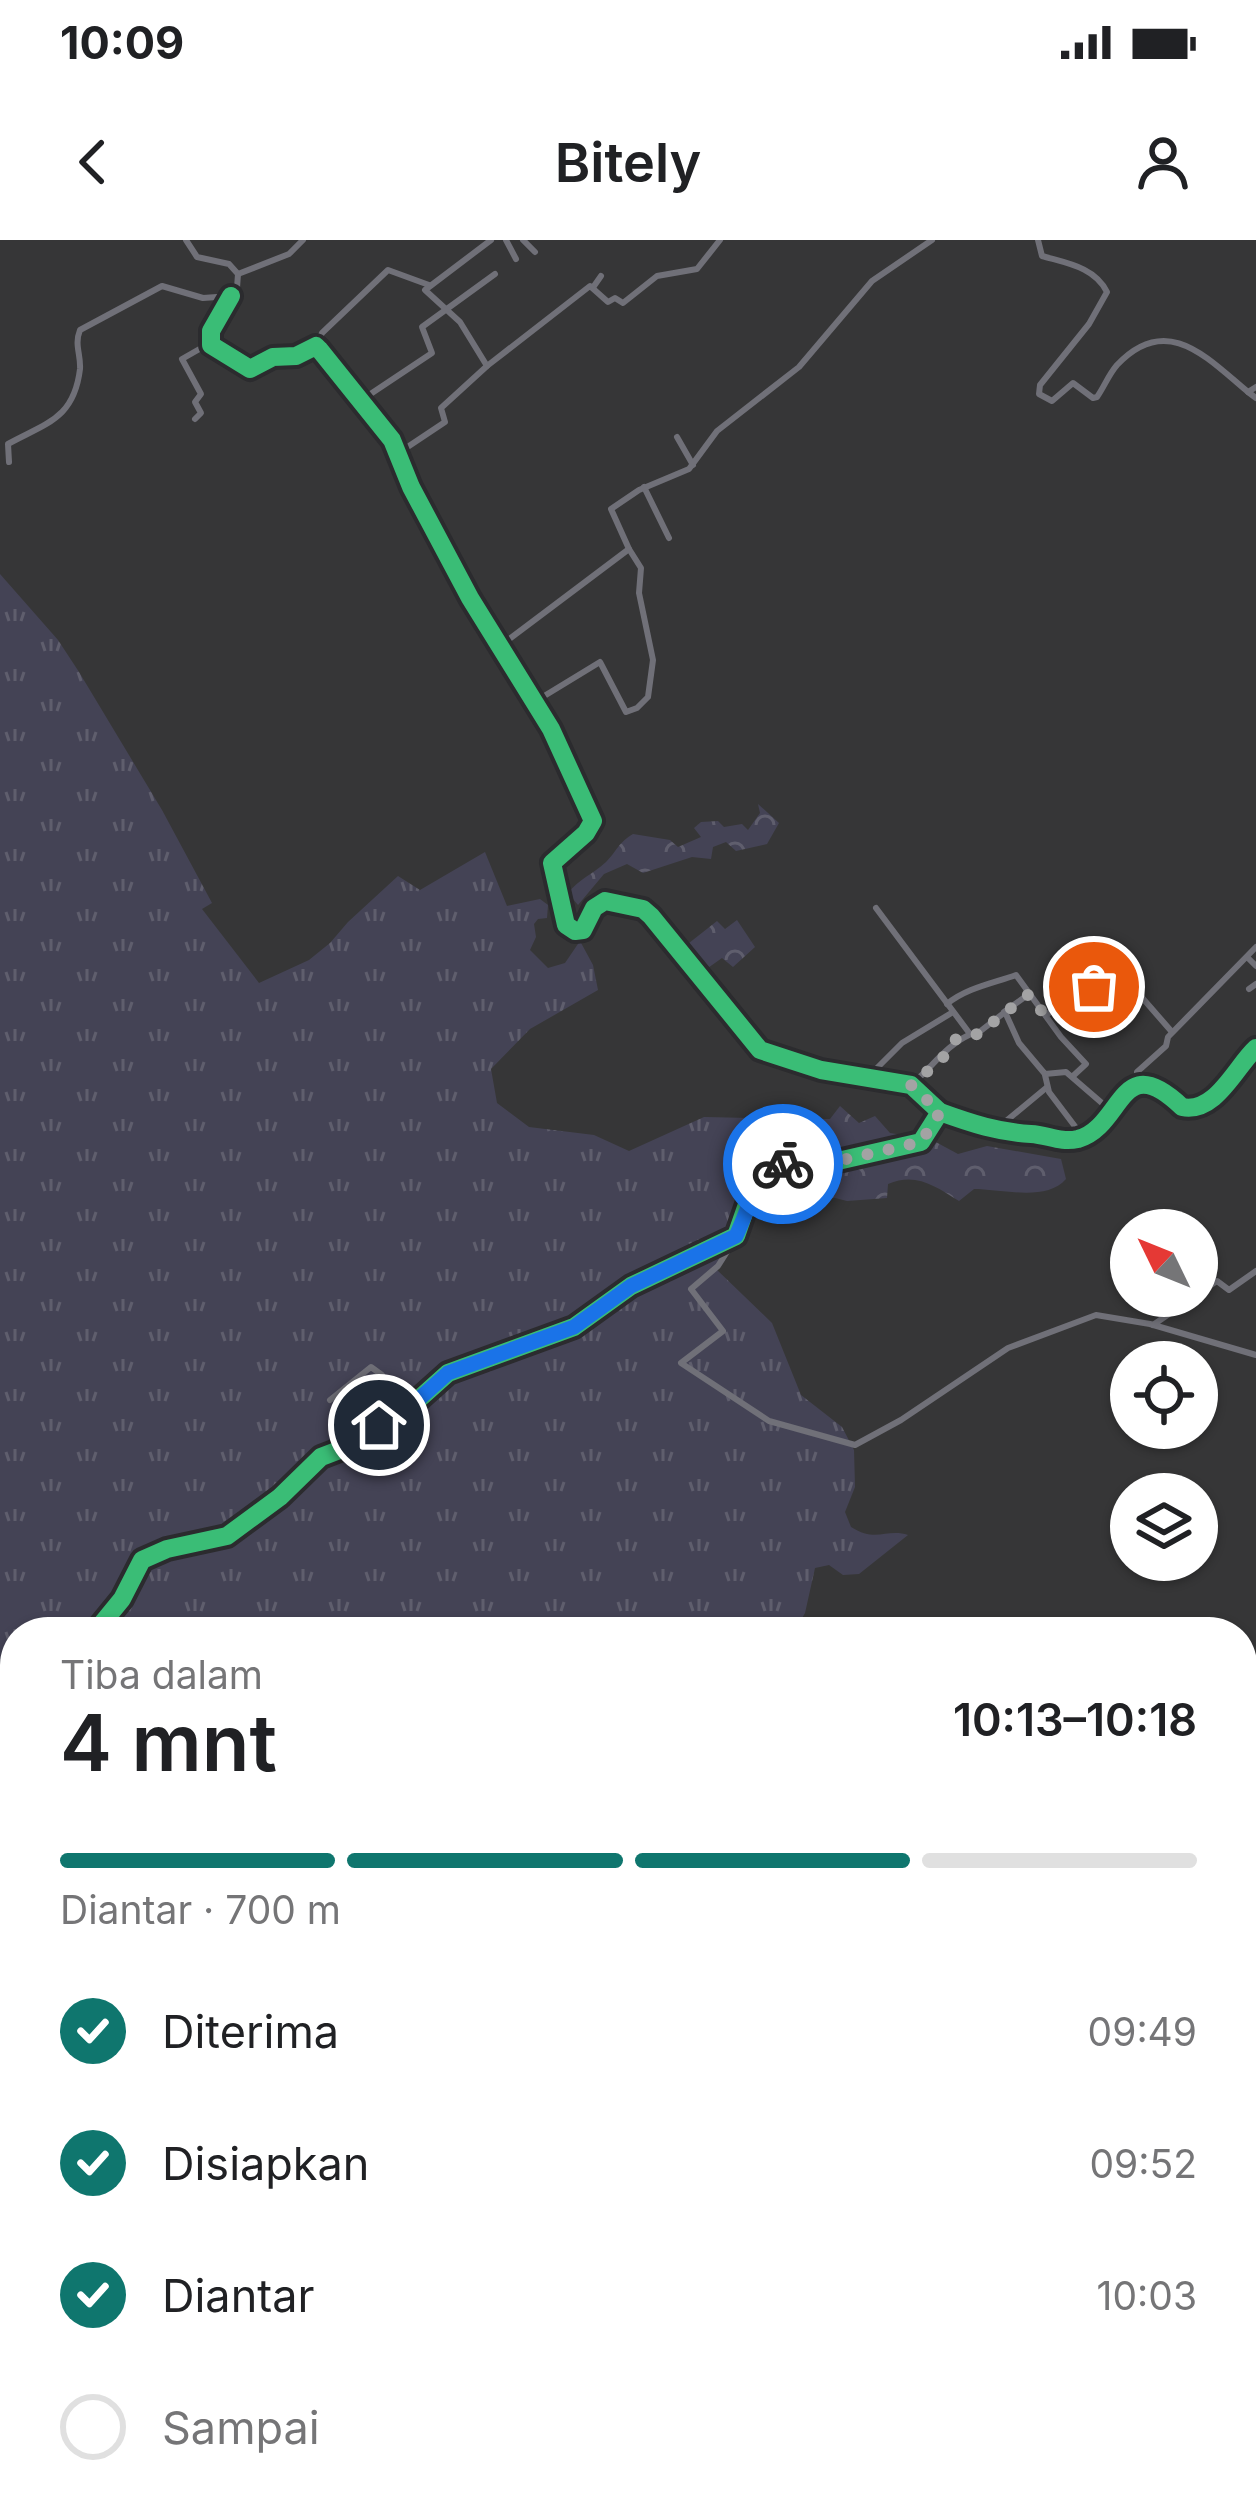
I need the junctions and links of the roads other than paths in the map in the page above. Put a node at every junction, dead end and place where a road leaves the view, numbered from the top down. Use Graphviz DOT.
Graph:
graph roads {
  1 [pos="186,240"];
  2 [pos="303,240"];
  3 [pos="491,240"];
  4 [pos="506,240"];
  5 [pos="524,240"];
  6 [pos="720,240"];
  7 [pos="932,240"];
  8 [pos="1038,240"];
  9 [pos="535,252"];
  10 [pos="517,259"];
  11 [pos="238,274"];
  12 [pos="495,274"];
  13 [pos="602,276"];
  14 [pos="429,285"];
  15 [pos="594,286"];
  16 [pos="231,296"];
  17 [pos="445,308"];
  18 [pos="210,343"];
  19 [pos="316,346"];
  20 [pos="487,366"];
  21 [pos="1252,389"];
  22 [pos="1256,398"];
  23 [pos="360,401"];
  24 [pos="195,419"];
  25 [pos="677,437"];
  26 [pos="398,454"];
  27 [pos="9,461"];
  28 [pos="693,465"];
  29 [pos="644,487"];
  30 [pos="669,538"];
  31 [pos="629,549"];
  32 [pos="500,646"];
  33 [pos="536,701"];
  34 [pos="876,908"];
  35 [pos="1256,947"];
  36 [pos="1247,957"];
  37 [pos="1256,966"];
  38 [pos="1029,994"];
  39 [pos="947,1004"];
  40 [pos="953,1012"];
  41 [pos="1004,1012"];
  42 [pos="1046,1017"];
  43 [pos="1172,1032"];
  44 [pos="970,1034"];
  45 [pos="1256,1048"];
  46 [pos="1045,1074"];
  47 [pos="1073,1076"];
  48 [pos="867,1078"];
  49 [pos="911,1085"];
  50 [pos="1142,1085"];
  51 [pos="1047,1087"];
  52 [pos="1110,1110"];
  53 [pos="940,1112"];
  54 [pos="994,1131"];
  55 [pos="1083,1136"];
  56 [pos="736,1236"];
  57 [pos="1256,1271"];
  58 [pos="1218,1282"];
  59 [pos="1164,1317"];
  60 [pos="1152,1325"];
  61 [pos="1256,1355"];
  62 [pos="330,1400"];
  63 [pos="376,1426"];
  64 [pos="107,1617"];
  1 -- 11 [label="street"];
  2 -- 11 [label="street"];
  3 -- 14 [label="street"];
  4 -- 10 [label="street"];
  5 -- 9 [label="street"];
  6 -- 15 [label="street"];
  7 -- 28 [label="street"];
  8 -- 21 [label="street"];
  11 -- 16 [label="street"];
  12 -- 17 [label="street"];
  13 -- 15 [label="street"];
  14 -- 17 [label="street"];
  14 -- 19 [label="street"];
  15 -- 20 [label="street"];
  16 -- 18 [label="street"];
  16 -- 27 [label="street"];
  17 -- 20 [label="street"];
  17 -- 23 [label="street"];
  18 -- 19 [label="street"];
  18 -- 24 [label="street"];
  19 -- 23 [label="street"];
  20 -- 26 [label="street"];
  21 -- 22 [label="street"];
  23 -- 26 [label="street"];
  25 -- 28 [label="street"];
  26 -- 32 [label="street"];
  28 -- 29 [label="street"];
  29 -- 30 [label="street"];
  29 -- 31 [label="street"];
  31 -- 32 [label="street"];
  31 -- 33 [label="street"];
  32 -- 33 [label="street"];
  33 -- 48 [label="street"];
  34 -- 39 [label="street"];
  35 -- 36 [label="street"];
  36 -- 37 [label="street"];
  36 -- 43 [label="street"];
  38 -- 39 [label="street"];
  38 -- 41 [label="street"];
  38 -- 42 [label="street"];
  39 -- 40 [label="street"];
  40 -- 44 [label="street"];
  40 -- 48 [label="street"];
  41 -- 44 [label="street"];
  41 -- 46 [label="street"];
  42 -- 43 [label="street"];
  42 -- 47 [label="street"];
  43 -- 50 [label="street"];
  44 -- 49 [label="street"];
  45 -- 50 [label="street"];
  46 -- 47 [label="street"];
  46 -- 51 [label="street"];
  47 -- 52 [label="street"];
  48 -- 49 [label="street"];
  49 -- 53 [label="street"];
  50 -- 52 [label="street"];
  51 -- 54 [label="street"];
  51 -- 55 [label="street"];
  52 -- 55 [label="street"];
  53 -- 54 [label="street"];
  53 -- 56 [label="street"];
  54 -- 55 [label="street"];
  56 -- 60 [label="street"];
  56 -- 63 [label="street"];
  57 -- 58 [label="street"];
  59 -- 60 [label="street"];
  60 -- 61 [label="street"];
  62 -- 63 [label="street"];
  63 -- 64 [label="street"];
}
